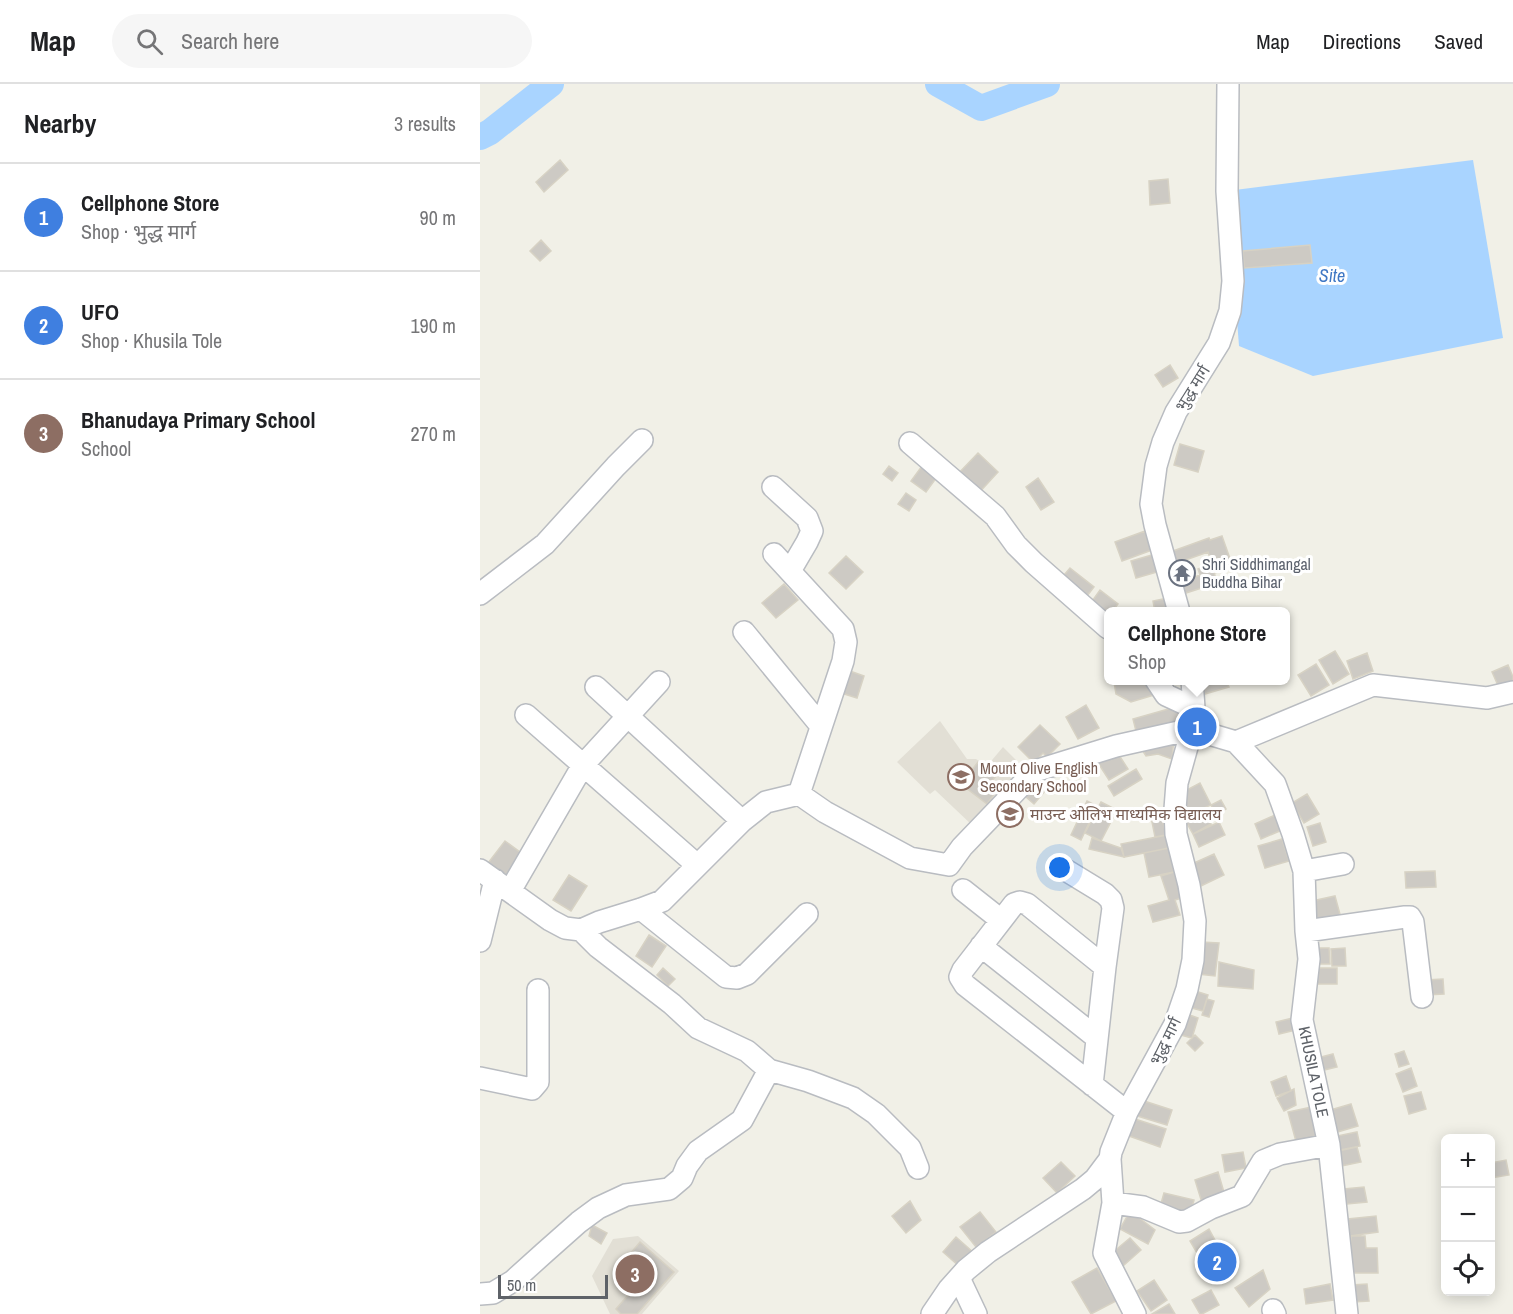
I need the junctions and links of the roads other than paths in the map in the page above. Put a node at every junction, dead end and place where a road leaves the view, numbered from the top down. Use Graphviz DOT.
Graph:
graph roads {
  1 [pos="1228,84"];
  2 [pos="642,440"];
  3 [pos="910,444"];
  4 [pos="773,487"];
  5 [pos="774,554"];
  6 [pos="790,571"];
  7 [pos="480,594"];
  8 [pos="1178,607"];
  9 [pos="1104,624"];
  10 [pos="744,632"];
  11 [pos="659,682"];
  12 [pos="1159,685"];
  13 [pos="1192,685"];
  14 [pos="596,687"];
  15 [pos="1513,692"];
  16 [pos="1194,708"];
  17 [pos="526,715"];
  18 [pos="627,717"];
  19 [pos="821,726"];
  20 [pos="1192,729"];
  21 [pos="1236,742"];
  22 [pos="584,765"];
  23 [pos="799,794"];
  24 [pos="742,821"];
  25 [pos="1343,864"];
  26 [pos="698,865"];
  27 [pos="1064,869"];
  28 [pos="1304,871"];
  29 [pos="495,880"];
  30 [pos="963,890"];
  31 [pos="640,909"];
  32 [pos="807,914"];
  33 [pos="1001,920"];
  34 [pos="581,930"];
  35 [pos="1306,931"];
  36 [pos="480,941"];
  37 [pos="981,946"];
  38 [pos="1105,966"];
  39 [pos="538,990"];
  40 [pos="1422,997"];
  41 [pos="1097,1038"];
  42 [pos="769,1070"];
  43 [pos="480,1078"];
  44 [pos="1092,1085"];
  45 [pos="1127,1112"];
  46 [pos="1329,1145"];
  47 [pos="1110,1159"];
  48 [pos="918,1168"];
  49 [pos="1113,1203"];
  50 [pos="959,1278"];
  51 [pos="480,1294"];
  52 [pos="932,1314"];
  53 [pos="976,1314"];
  54 [pos="1136,1314"];
  55 [pos="1347,1314"];
  1 -- 8 [label="street, भुद्ध मार्ग"];
  2 -- 7 [label="street"];
  3 -- 9 [label="street"];
  4 -- 6 [label="street"];
  5 -- 6 [label="street"];
  6 -- 19 [label="street"];
  10 -- 19 [label="street"];
  11 -- 18 [label="street"];
  12 -- 16 [label="street"];
  13 -- 16 [label="street, भुद्ध मार्ग"];
  14 -- 18 [label="street"];
  15 -- 21 [label="street"];
  16 -- 20 [label="street, भुद्ध मार्ग"];
  17 -- 22 [label="street"];
  18 -- 22 [label="street"];
  18 -- 24 [label="street"];
  19 -- 23 [label="street"];
  20 -- 21 [label="street"];
  20 -- 23 [label="street"];
  20 -- 45 [label="street, भुद्ध मार्ग"];
  21 -- 28 [label="street, KHUSILA TOLE"];
  22 -- 26 [label="street"];
  22 -- 29 [label="street"];
  23 -- 24 [label="street"];
  24 -- 26 [label="street"];
  25 -- 28 [label="street"];
  26 -- 31 [label="street"];
  27 -- 38 [label="street"];
  28 -- 35 [label="street, KHUSILA TOLE"];
  29 -- 34 [label="street"];
  29 -- 36 [label="street"];
  30 -- 33 [label="street"];
  31 -- 32 [label="street"];
  31 -- 34 [label="street"];
  33 -- 37 [label="street"];
  33 -- 38 [label="street"];
  34 -- 42 [label="street"];
  35 -- 40 [label="street"];
  35 -- 46 [label="street, KHUSILA TOLE"];
  37 -- 41 [label="street"];
  37 -- 44 [label="street"];
  38 -- 41 [label="street"];
  39 -- 43 [label="street"];
  41 -- 44 [label="street"];
  42 -- 48 [label="street"];
  42 -- 51 [label="street"];
  44 -- 45 [label="street"];
  45 -- 47 [label="street, भुद्ध मार्ग"];
  46 -- 49 [label="street"];
  46 -- 55 [label="street, KHUSILA TOLE"];
  47 -- 49 [label="street"];
  47 -- 50 [label="street, भुद्ध मार्ग"];
  49 -- 54 [label="street"];
  50 -- 52 [label="street, भुद्ध मार्ग"];
  50 -- 53 [label="street"];
}
